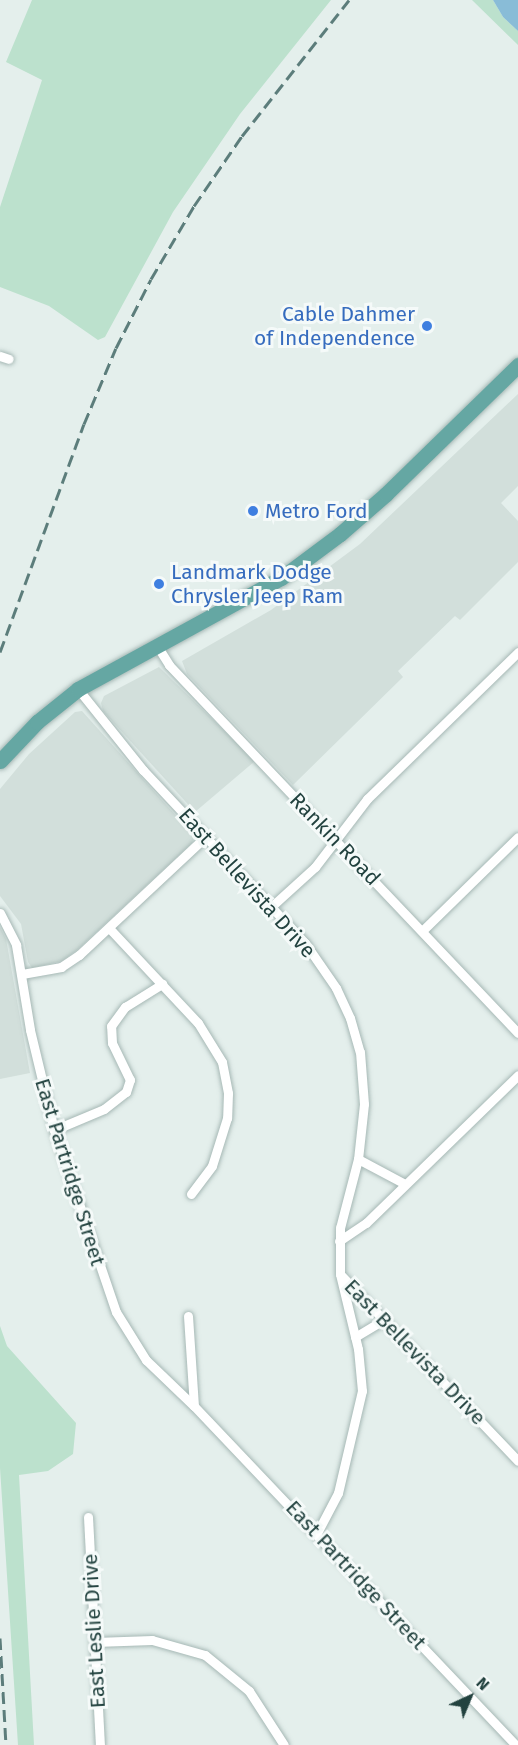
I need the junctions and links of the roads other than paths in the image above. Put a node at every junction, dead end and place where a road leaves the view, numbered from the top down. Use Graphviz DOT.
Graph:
graph roads {
  1 [pos="518,365"];
  2 [pos="156,644"];
  3 [pos="518,652"];
  4 [pos="78,689"];
  5 [pos="0,761"];
  6 [pos="206,836"];
  7 [pos="518,837"];
  8 [pos="335,839"];
  9 [pos="272,906"];
  10 [pos="0,913"];
  11 [pos="109,928"];
  12 [pos="422,931"];
  13 [pos="22,974"];
  14 [pos="162,984"];
  15 [pos="518,1033"];
  16 [pos="518,1075"];
  17 [pos="54,1130"];
  18 [pos="358,1159"];
  19 [pos="405,1184"];
  20 [pos="191,1194"];
  21 [pos="339,1242"];
  22 [pos="340,1274"];
  23 [pos="188,1316"];
  24 [pos="385,1319"];
  25 [pos="355,1337"];
  26 [pos="194,1406"];
  27 [pos="518,1461"];
  28 [pos="88,1517"];
  29 [pos="317,1533"];
  30 [pos="94,1642"];
  31 [pos="100,1745"];
  32 [pos="284,1745"];
  33 [pos="516,1745"];
  1 -- 2 [label="main road"];
  2 -- 4 [label="main road"];
  2 -- 8 [label="street, Rankin Road"];
  3 -- 8 [label="street"];
  4 -- 5 [label="main road"];
  4 -- 6 [label="street, East Bellevista Drive"];
  6 -- 9 [label="street, East Bellevista Drive"];
  6 -- 11 [label="street"];
  7 -- 12 [label="street"];
  8 -- 9 [label="street"];
  8 -- 12 [label="street, Rankin Road"];
  9 -- 18 [label="street, East Bellevista Drive"];
  10 -- 13 [label="street, East Partridge Street"];
  11 -- 13 [label="street"];
  11 -- 14 [label="street"];
  12 -- 15 [label="street, Rankin Road"];
  13 -- 17 [label="street, East Partridge Street"];
  14 -- 17 [label="street"];
  14 -- 20 [label="street"];
  16 -- 19 [label="street"];
  17 -- 26 [label="street, East Partridge Street"];
  18 -- 19 [label="street"];
  18 -- 21 [label="street, East Bellevista Drive"];
  19 -- 21 [label="street"];
  21 -- 22 [label="street, East Bellevista Drive"];
  22 -- 24 [label="street, East Bellevista Drive"];
  22 -- 25 [label="street"];
  23 -- 26 [label="street"];
  24 -- 25 [label="street"];
  24 -- 27 [label="street, East Bellevista Drive"];
  25 -- 29 [label="street"];
  26 -- 29 [label="street, East Partridge Street"];
  28 -- 30 [label="street, East Leslie Drive"];
  29 -- 33 [label="street, East Partridge Street"];
  30 -- 31 [label="street, East Leslie Drive"];
  30 -- 32 [label="street"];
}
